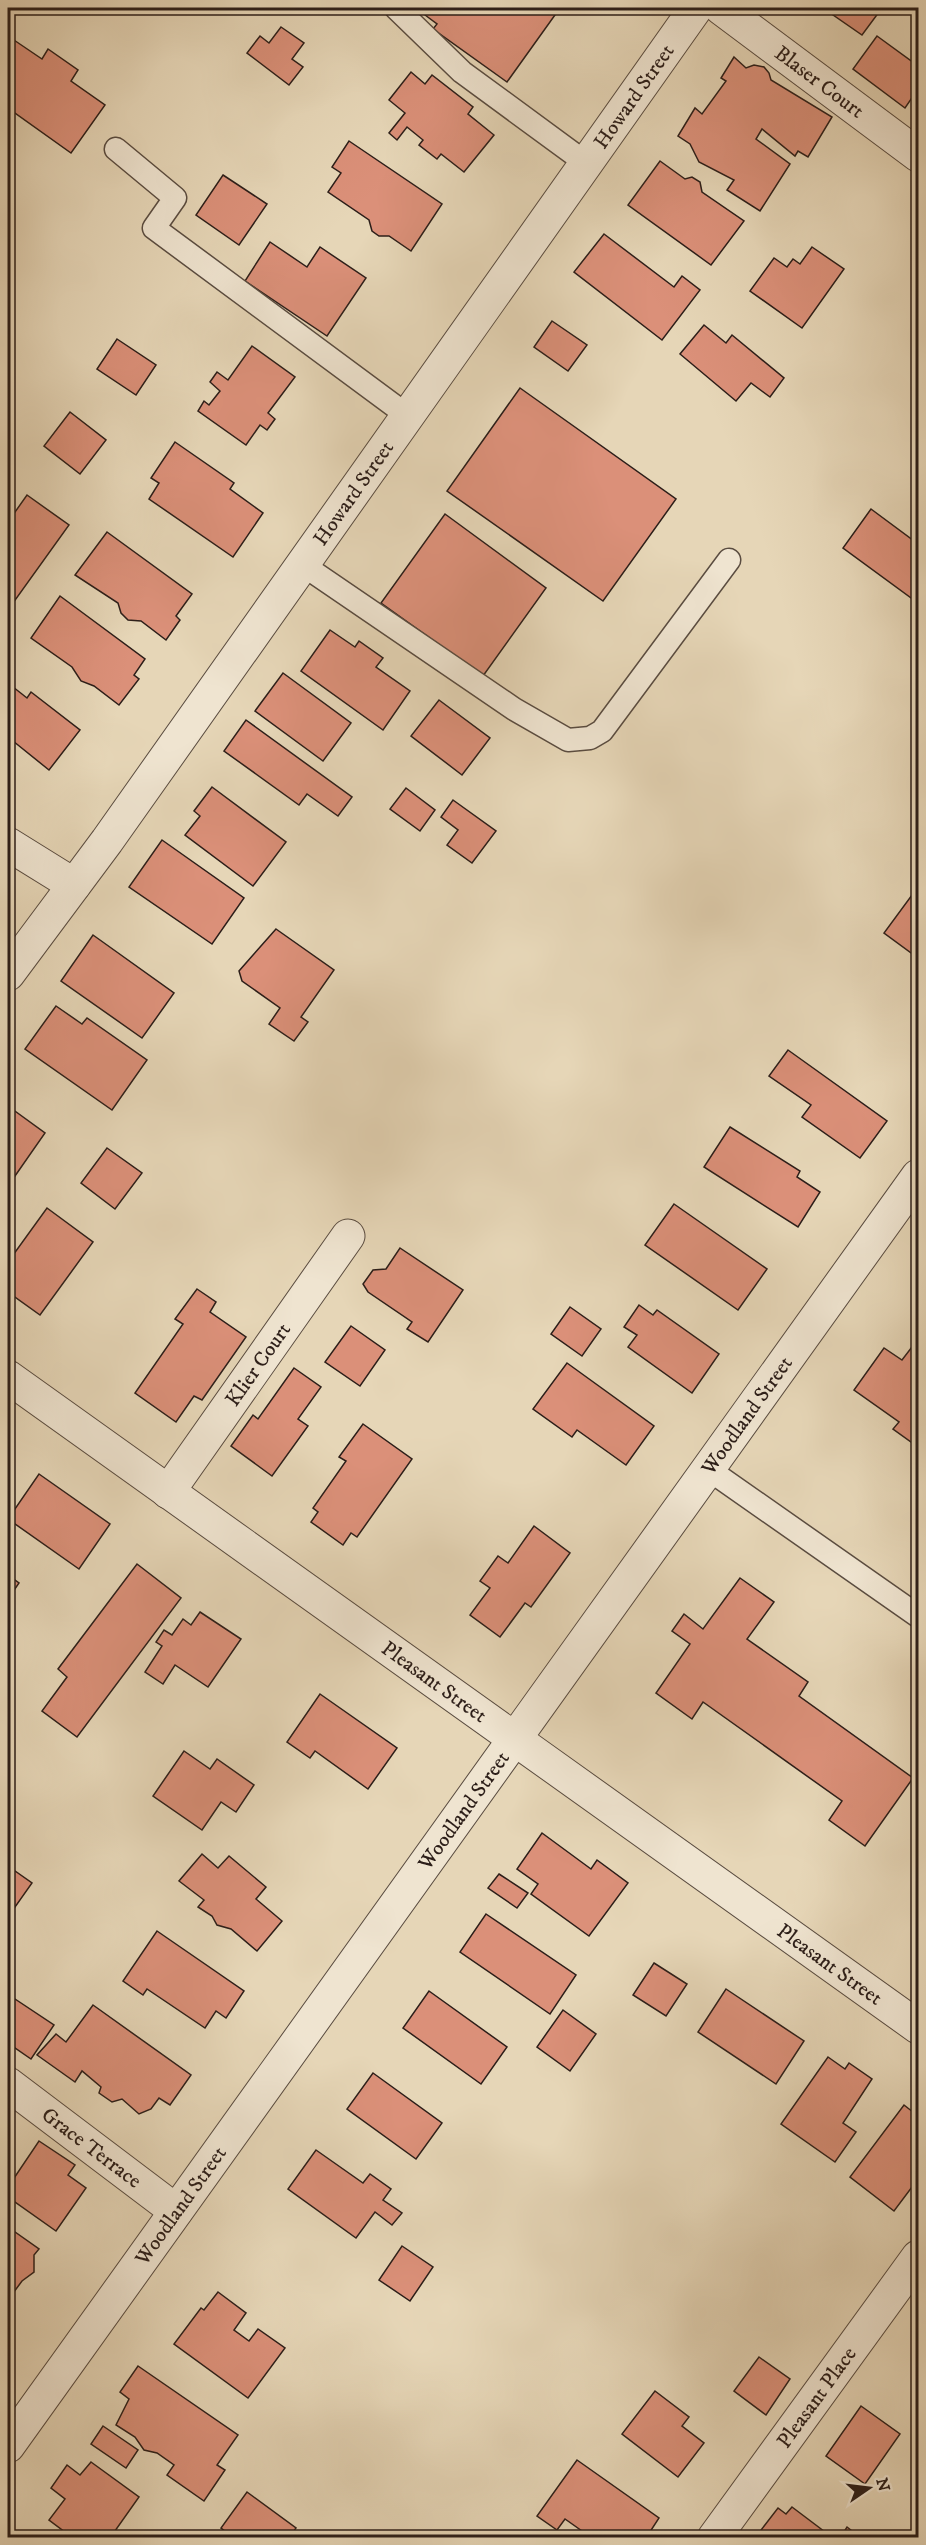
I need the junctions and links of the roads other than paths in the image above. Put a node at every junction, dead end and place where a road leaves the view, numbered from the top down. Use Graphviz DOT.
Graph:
graph roads {
  1 [pos="396,8"];
  2 [pos="696,8"];
  3 [pos="721,8"];
  4 [pos="116,149"];
  5 [pos="918,155"];
  6 [pos="586,163"];
  7 [pos="408,416"];
  8 [pos="729,560"];
  9 [pos="303,565"];
  10 [pos="8,844"];
  11 [pos="74,885"];
  12 [pos="8,974"];
  13 [pos="918,1176"];
  14 [pos="348,1236"];
  15 [pos="8,1377"];
  16 [pos="708,1468"];
  17 [pos="168,1492"];
  18 [pos="918,1616"];
  19 [pos="514,1739"];
  20 [pos="918,2027"];
  21 [pos="8,2084"];
  22 [pos="176,2211"];
  23 [pos="918,2257"];
  24 [pos="8,2446"];
  25 [pos="714,2538"];
  1 -- 6 [label="lane"];
  2 -- 6 [label="street, Howard Street"];
  3 -- 5 [label="street, Blaser Court"];
  4 -- 7 [label="lane"];
  6 -- 7 [label="street, Howard Street"];
  7 -- 9 [label="street, Howard Street"];
  8 -- 9 [label="lane"];
  9 -- 11 [label="street, Howard Street"];
  10 -- 11 [label="street"];
  11 -- 12 [label="street, Howard Street"];
  13 -- 16 [label="street, Woodland Street"];
  14 -- 17 [label="street, Klier Court"];
  15 -- 17 [label="street, Pleasant Street"];
  16 -- 18 [label="lane"];
  16 -- 19 [label="street, Woodland Street"];
  17 -- 19 [label="street, Pleasant Street"];
  19 -- 20 [label="street, Pleasant Street"];
  19 -- 22 [label="street, Woodland Street"];
  21 -- 22 [label="street, Grace Terrace"];
  22 -- 24 [label="street, Woodland Street"];
  23 -- 25 [label="street, Pleasant Place"];
}
